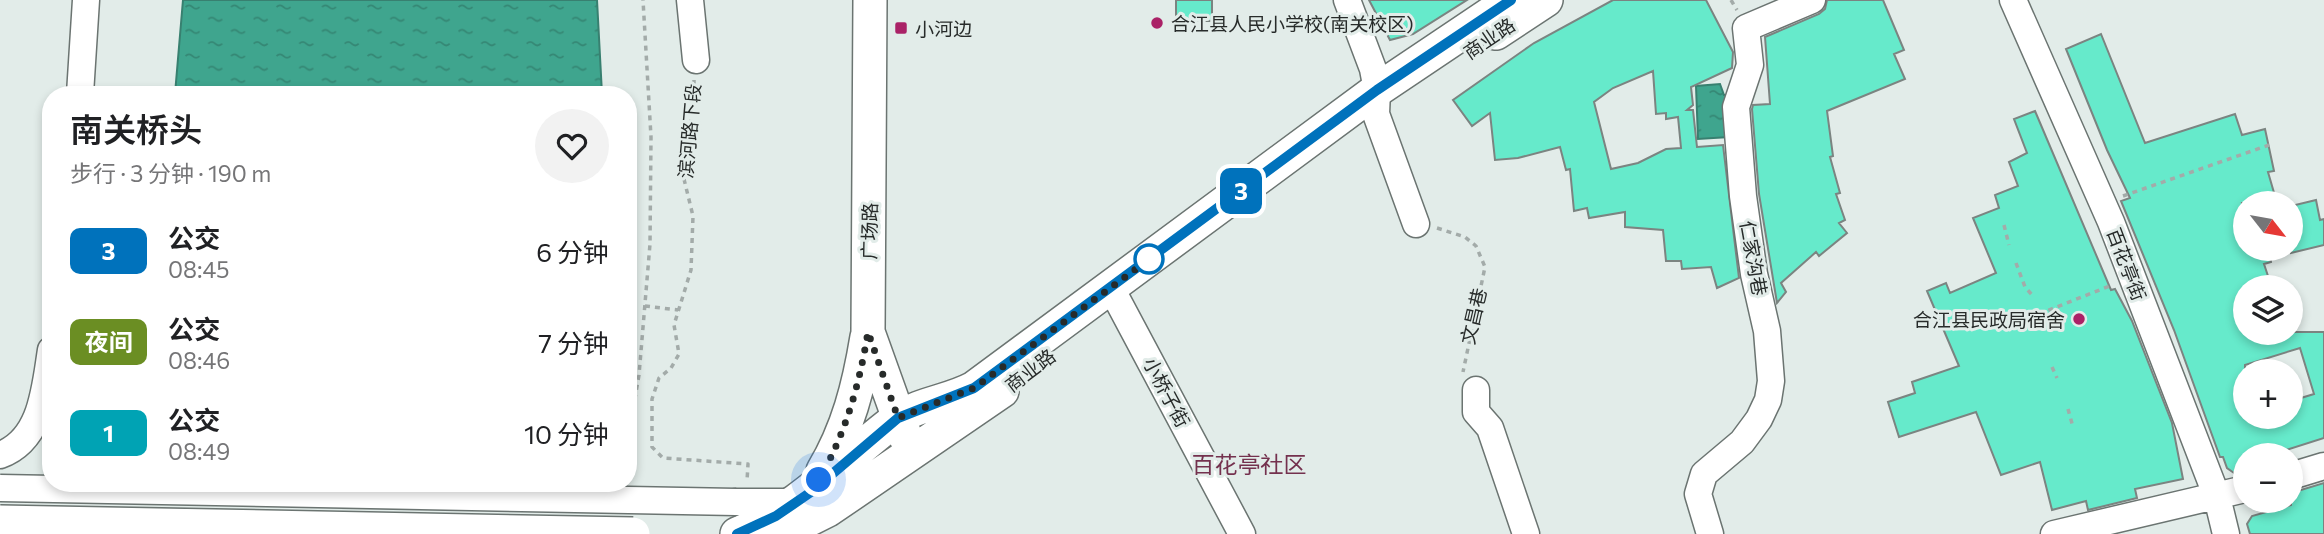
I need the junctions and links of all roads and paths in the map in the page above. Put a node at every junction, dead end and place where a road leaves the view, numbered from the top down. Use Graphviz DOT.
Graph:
graph roads {
  1 [pos="86,0"];
  2 [pos="643,0"];
  3 [pos="690,0"];
  4 [pos="870,0"];
  5 [pos="1348,0"];
  6 [pos="1511,0"];
  7 [pos="1546,0"];
  8 [pos="1812,0"];
  9 [pos="2013,0"];
  10 [pos="696,61"];
  11 [pos="81,86"];
  12 [pos="1377,102"];
  13 [pos="2269,145"];
  14 [pos="2125,195"];
  15 [pos="1416,224"];
  16 [pos="2004,225"];
  17 [pos="2009,245"];
  18 [pos="2016,263"];
  19 [pos="2132,276"];
  20 [pos="1116,295"];
  21 [pos="2033,296"];
  22 [pos="645,306"];
  23 [pos="678,310"];
  24 [pos="2038,314"];
  25 [pos="868,332"];
  26 [pos="2052,367"];
  27 [pos="2057,378"];
  28 [pos="1469,386"];
  29 [pos="637,387"];
  30 [pos="42,391"];
  31 [pos="2068,409"];
  32 [pos="898,418"];
  33 [pos="2073,427"];
  34 [pos="913,453"];
  35 [pos="0,455"];
  36 [pos="2324,466"];
  37 [pos="2303,472"];
  38 [pos="0,488"];
  39 [pos="42,489"];
  40 [pos="123,492"];
  41 [pos="2233,492"];
  42 [pos="2217,497"];
  43 [pos="811,509"];
  44 [pos="740,512"];
  45 [pos="0,522"];
  46 [pos="633,534"];
  47 [pos="780,534"];
  48 [pos="1242,534"];
  49 [pos="1525,534"];
  50 [pos="1710,534"];
  51 [pos="2054,534"];
  52 [pos="2226,534"];
  1 -- 11 [label="street"];
  2 -- 22 [label="path"];
  3 -- 10 [label="street, 滨河路下段"];
  4 -- 25 [label="main road, 广场路"];
  5 -- 12 [label="street"];
  6 -- 12 [label="main road, 商业路"];
  7 -- 12 [label="main road, 商业路"];
  8 -- 50 [label="street, 仁家沟巷"];
  9 -- 19 [label="street, 百花亭街"];
  10 -- 23 [label="path, 滨河路下段"];
  12 -- 15 [label="street"];
  12 -- 20 [label="main road, 商业路"];
  13 -- 14 [label="path"];
  15 -- 28 [label="path, 文昌巷"];
  16 -- 17 [label="path"];
  18 -- 21 [label="path"];
  19 -- 24 [label="path"];
  19 -- 42 [label="street, 百花亭街"];
  20 -- 32 [label="main road, 商业路"];
  20 -- 34 [label="main road, 商业路"];
  20 -- 48 [label="street, 小桥子街"];
  22 -- 23 [label="path"];
  22 -- 29 [label="path"];
  23 -- 44 [label="path, 滨河路下段"];
  25 -- 32 [label="main road, 广场路"];
  25 -- 43 [label="main road"];
  26 -- 27 [label="path"];
  28 -- 49 [label="street"];
  30 -- 35 [label="street"];
  31 -- 33 [label="path"];
  32 -- 34 [label="main road, 广场路"];
  32 -- 43 [label="main road, 商业路"];
  34 -- 43 [label="main road, 商业路"];
  36 -- 37 [label="street"];
  38 -- 39 [label="street, bridge"];
  40 -- 44 [label="street, bridge"];
  41 -- 42 [label="street"];
  42 -- 51 [label="street"];
  42 -- 52 [label="street, 百花亭街"];
  43 -- 44 [label="main road, 商业路"];
  43 -- 47 [label="main road, 商业路"];
  45 -- 46 [label="main road, bridge"];
}
